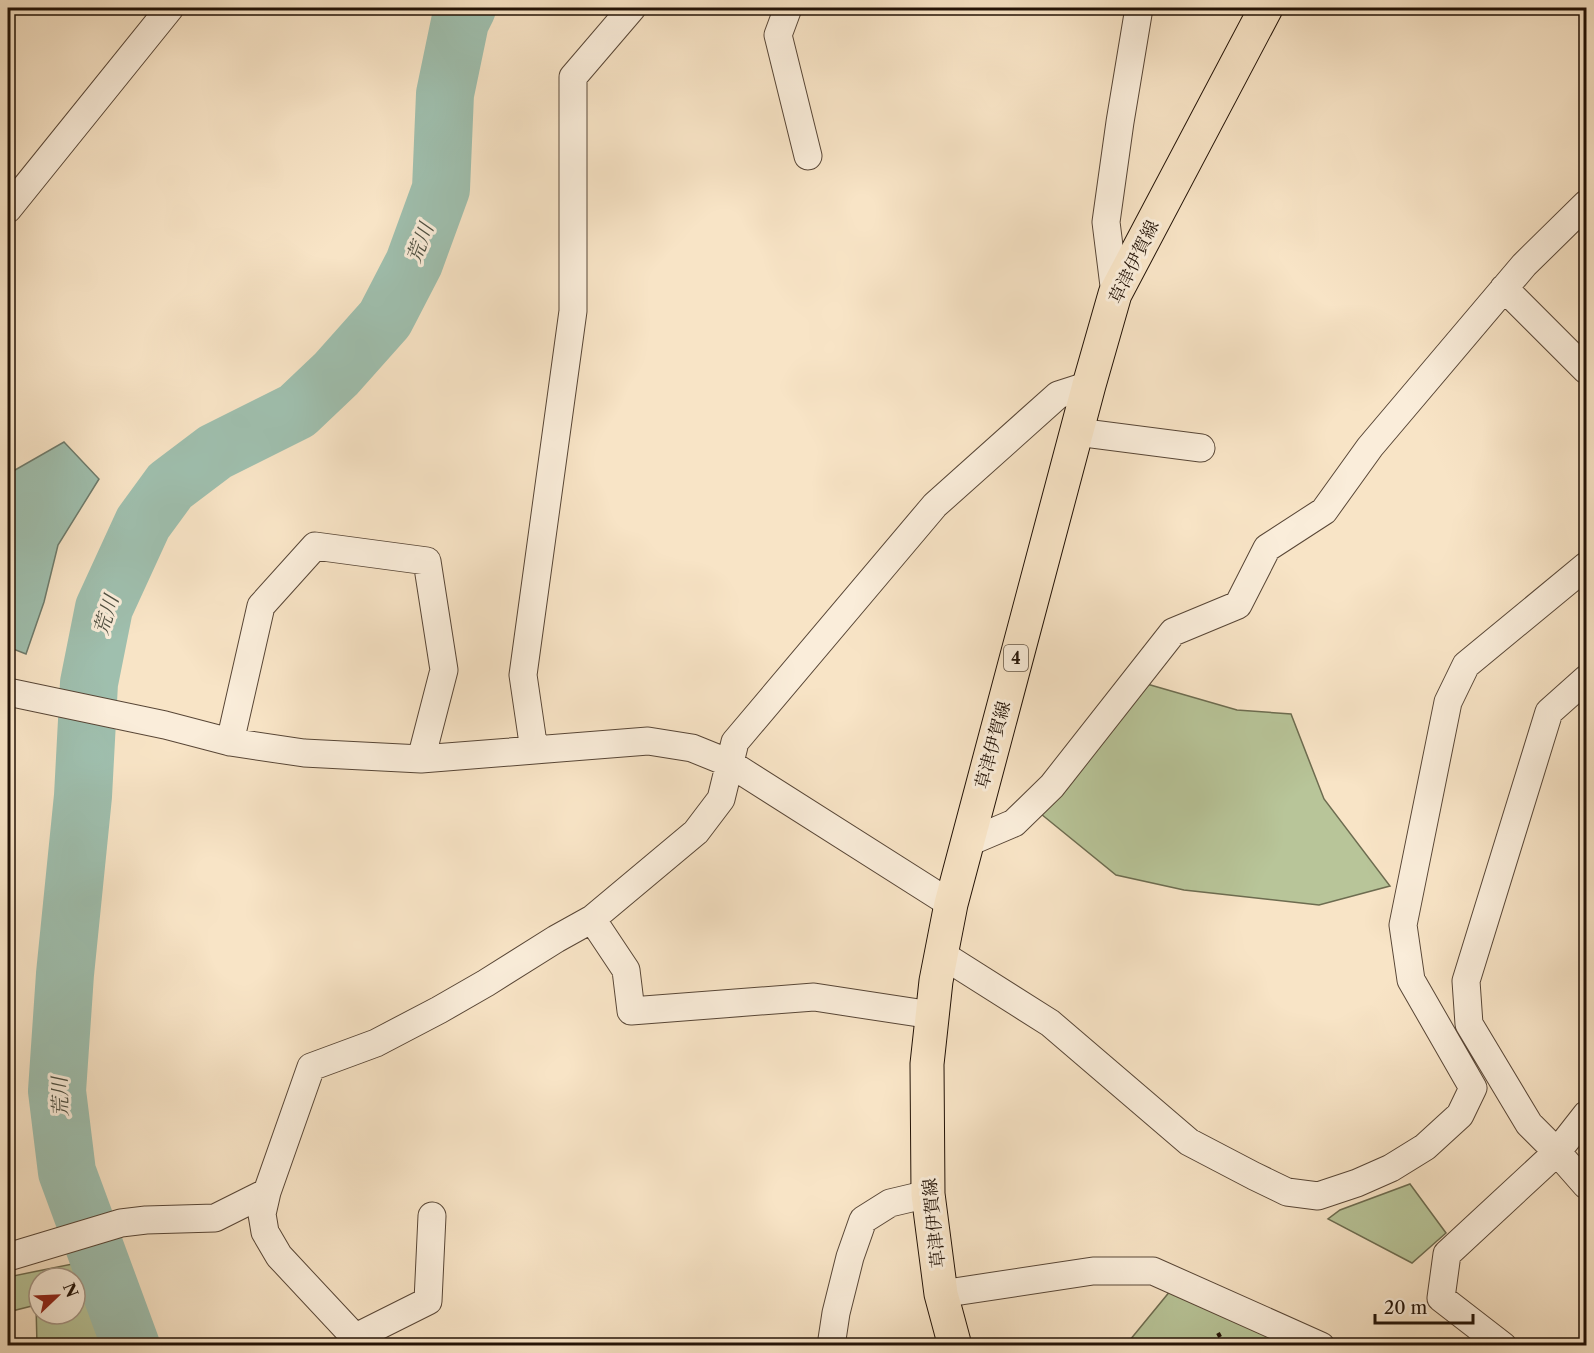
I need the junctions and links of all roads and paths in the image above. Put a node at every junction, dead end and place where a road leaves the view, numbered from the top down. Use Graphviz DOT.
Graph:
graph roads {
  1 [pos="170,8"];
  2 [pos="632,8"];
  3 [pos="788,8"];
  4 [pos="1139,8"];
  5 [pos="1266,8"];
  6 [pos="808,156"];
  7 [pos="1587,204"];
  8 [pos="8,209"];
  9 [pos="1504,288"];
  10 [pos="1115,294"];
  11 [pos="1587,370"];
  12 [pos="1089,386"];
  13 [pos="1077,432"];
  14 [pos="1201,448"];
  15 [pos="1587,566"];
  16 [pos="1587,679"];
  17 [pos="8,692"];
  18 [pos="230,742"];
  19 [pos="534,750"];
  20 [pos="421,759"];
  21 [pos="729,763"];
  22 [pos="967,843"];
  23 [pos="951,904"];
  24 [pos="592,919"];
  25 [pos="941,954"];
  26 [pos="932,1015"];
  27 [pos="1587,1115"];
  28 [pos="1557,1152"];
  29 [pos="1587,1185"];
  30 [pos="267,1192"];
  31 [pos="928,1194"];
  32 [pos="432,1216"];
  33 [pos="19,1253"];
  34 [pos="941,1294"];
  35 [pos="360,1341"];
  36 [pos="831,1346"];
  37 [pos="955,1346"];
  38 [pos="1321,1346"];
  39 [pos="1503,1346"];
  1 -- 8 [label="street"];
  2 -- 19 [label="street"];
  3 -- 6 [label="street"];
  4 -- 10 [label="street"];
  5 -- 10 [label="main road, 草津伊賀線 / 4"];
  7 -- 9 [label="street"];
  9 -- 11 [label="street"];
  9 -- 22 [label="street"];
  10 -- 12 [label="main road, 草津伊賀線 / 4"];
  12 -- 13 [label="main road, 草津伊賀線 / 4"];
  12 -- 21 [label="street"];
  13 -- 14 [label="street"];
  13 -- 22 [label="main road, 草津伊賀線 / 4"];
  15 -- 25 [label="street"];
  16 -- 28 [label="street"];
  17 -- 18 [label="street"];
  18 -- 20 [label="street"];
  18 -- 20 [label="street"];
  19 -- 20 [label="street"];
  19 -- 21 [label="street"];
  21 -- 23 [label="street"];
  21 -- 24 [label="street"];
  22 -- 23 [label="main road, 草津伊賀線 / 4"];
  23 -- 25 [label="main road, 草津伊賀線 / 4"];
  24 -- 26 [label="street"];
  24 -- 30 [label="street"];
  25 -- 26 [label="main road, 草津伊賀線 / 4"];
  26 -- 31 [label="main road, 草津伊賀線 / 4"];
  27 -- 28 [label="street"];
  28 -- 29 [label="street"];
  28 -- 39 [label="street"];
  30 -- 33 [label="street"];
  30 -- 35 [label="street"];
  31 -- 34 [label="main road, 草津伊賀線 / 4"];
  31 -- 36 [label="street"];
  32 -- 35 [label="street"];
  34 -- 37 [label="main road, 草津伊賀線 / 4"];
  34 -- 38 [label="street"];
}
